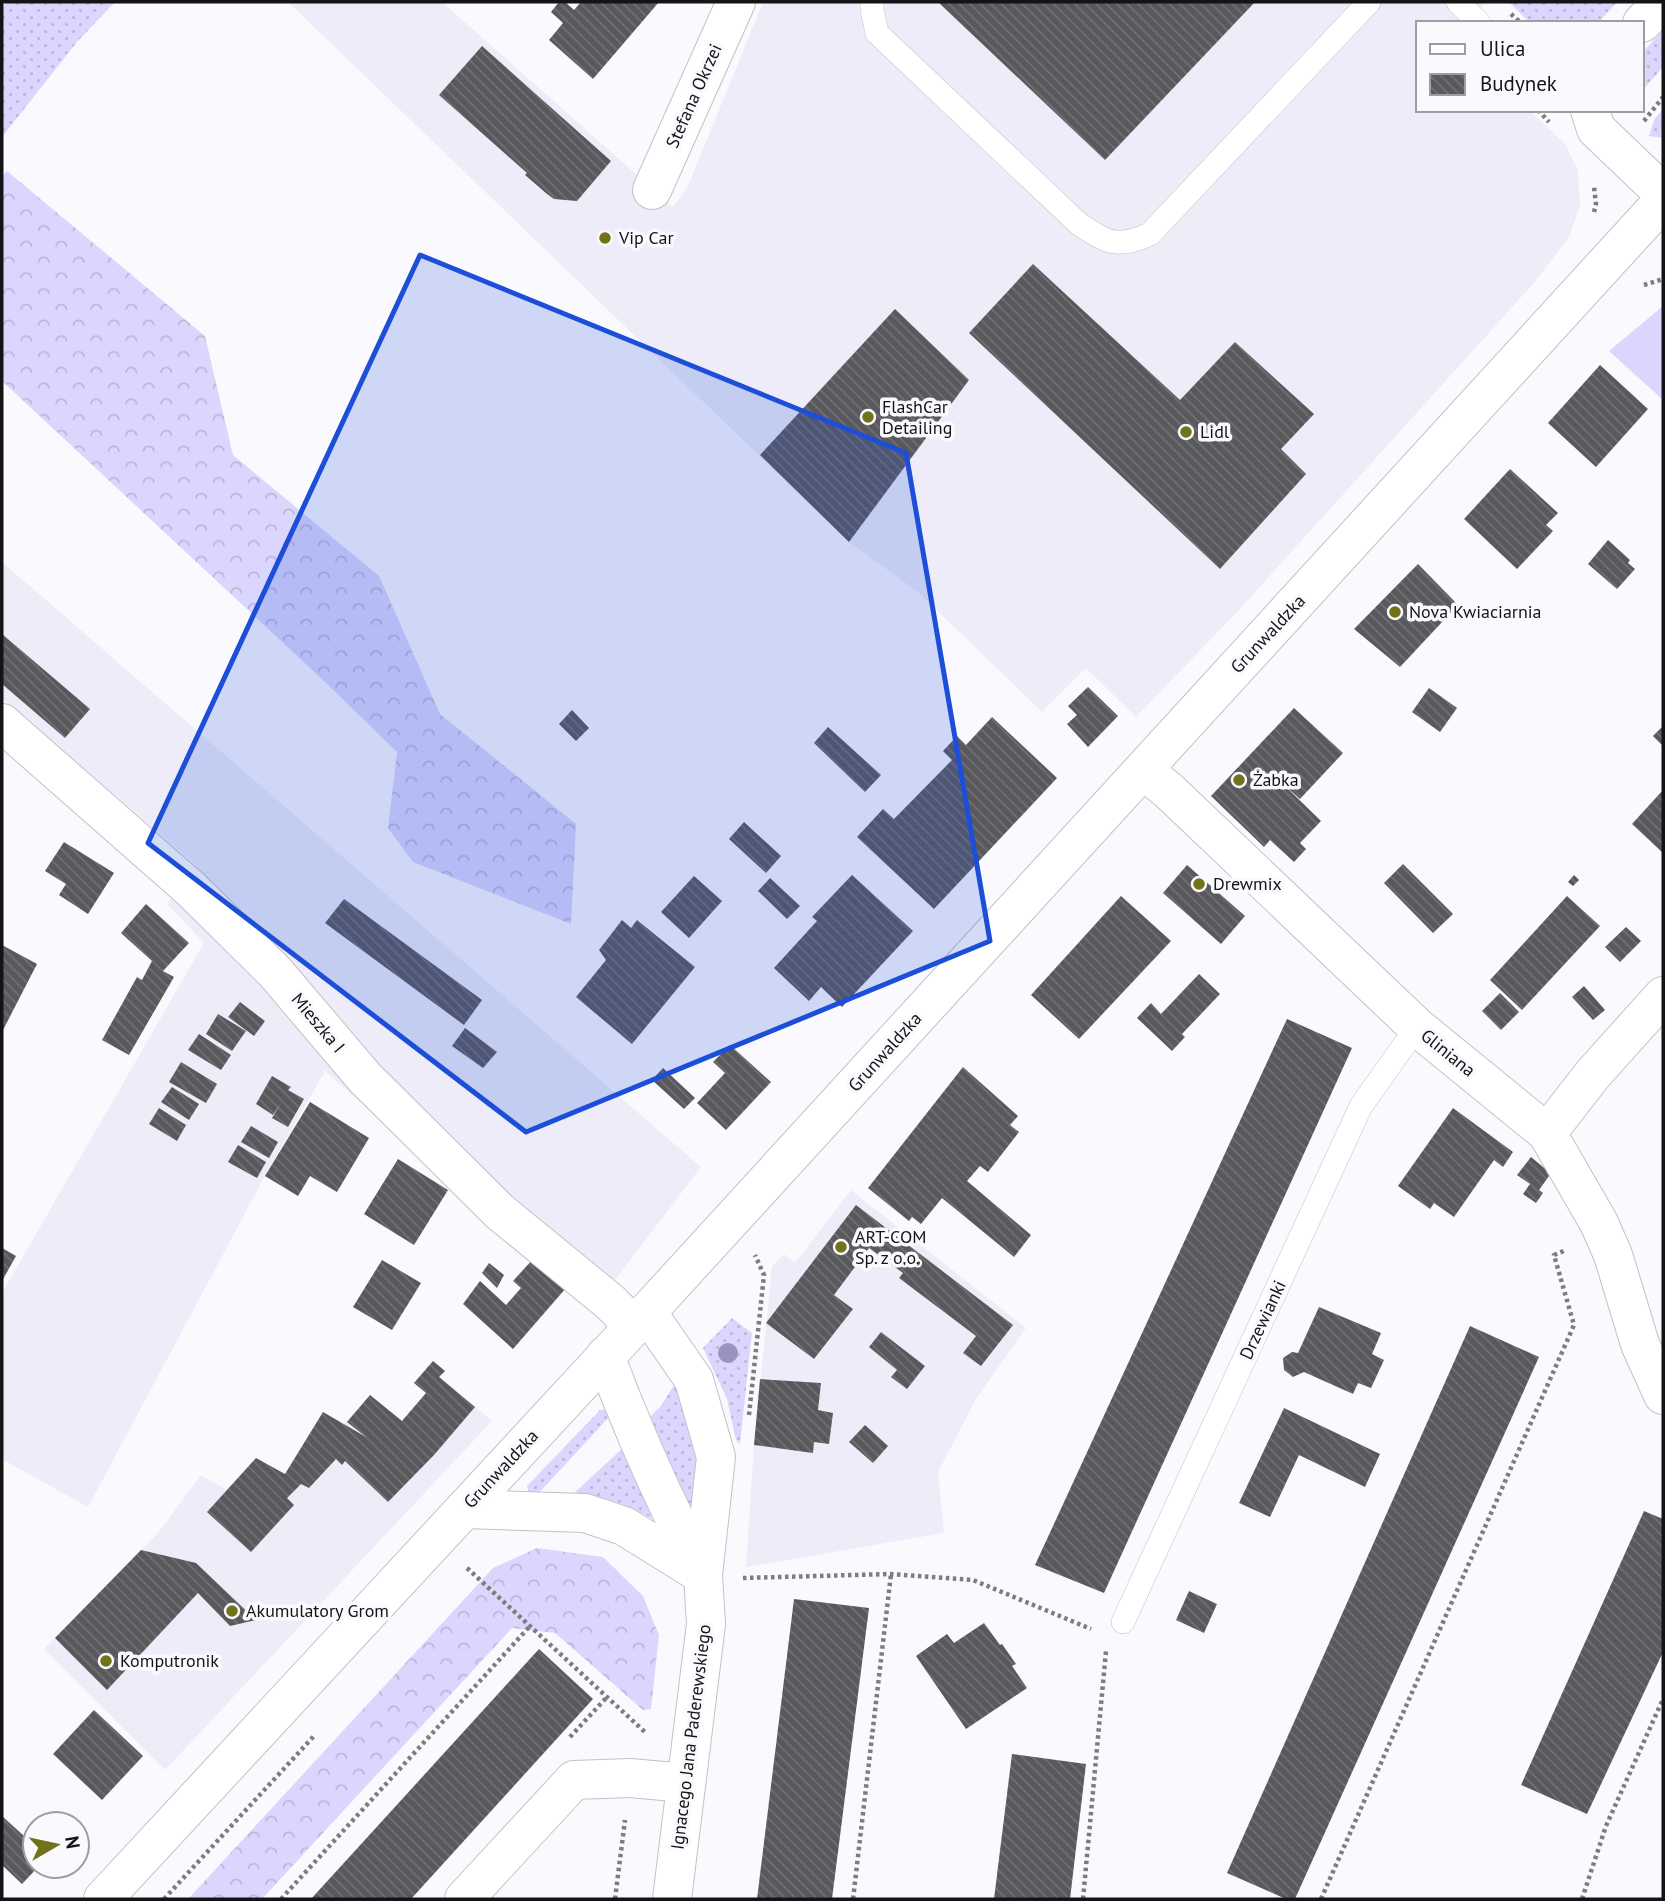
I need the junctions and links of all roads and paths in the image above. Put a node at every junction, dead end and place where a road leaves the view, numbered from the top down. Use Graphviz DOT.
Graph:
graph roads {
  1 [pos="736,2"];
  2 [pos="872,2"];
  3 [pos="1369,2"];
  4 [pos="1458,2"];
  5 [pos="1662,2"];
  6 [pos="1477,21"];
  7 [pos="1644,21"];
  8 [pos="1592,112"];
  9 [pos="652,190"];
  10 [pos="1663,193"];
  11 [pos="1663,201"];
  12 [pos="2,723"];
  13 [pos="1143,770"];
  14 [pos="1663,996"];
  15 [pos="1417,1027"];
  16 [pos="1547,1133"];
  17 [pos="1600,1223"];
  18 [pos="640,1319"];
  19 [pos="604,1356"];
  20 [pos="1663,1395"];
  21 [pos="465,1508"];
  22 [pos="458,1560"];
  23 [pos="891,1574"];
  24 [pos="703,1575"];
  25 [pos="531,1625"];
  26 [pos="1115,1629"];
  27 [pos="1663,1699"];
  28 [pos="646,1733"];
  29 [pos="686,1783"];
  30 [pos="103,1899"];
  31 [pos="281,1899"];
  32 [pos="464,1899"];
  33 [pos="672,1899"];
  34 [pos="853,1899"];
  35 [pos="1083,1899"];
  36 [pos="1321,1899"];
  37 [pos="1582,1899"];
  1 -- 9 [label="street, Stefana Okrzei"];
  2 -- 3 [label="lane"];
  4 -- 6 [label="lane"];
  5 -- 7 [label="street"];
  8 -- 10 [label="street"];
  11 -- 13 [label="street, Grunwaldzka"];
  12 -- 18 [label="street, Mieszka I"];
  13 -- 15 [label="street, Gliniana"];
  13 -- 18 [label="street, Grunwaldzka"];
  14 -- 16 [label="street"];
  15 -- 16 [label="street, Gliniana"];
  15 -- 26 [label="lane, Drzewianki"];
  16 -- 17 [label="street, Gliniana"];
  17 -- 20 [label="street, Gliniana"];
  17 -- 36 [label="path"];
  18 -- 19 [label="street, Grunwaldzka"];
  18 -- 24 [label="street, Ignacego Jana Paderewskiego"];
  19 -- 21 [label="street, Grunwaldzka"];
  19 -- 24 [label="street, Ignacego Jana Paderewskiego"];
  21 -- 24 [label="street"];
  21 -- 30 [label="street, Grunwaldzka"];
  22 -- 25 [label="path"];
  23 -- 24 [label="path"];
  23 -- 26 [label="path"];
  23 -- 34 [label="path"];
  24 -- 29 [label="street, Ignacego Jana Paderewskiego"];
  25 -- 28 [label="path"];
  25 -- 31 [label="path"];
  26 -- 35 [label="path"];
  27 -- 37 [label="path"];
  29 -- 32 [label="street"];
  29 -- 33 [label="street, Ignacego Jana Paderewskiego"];
}
